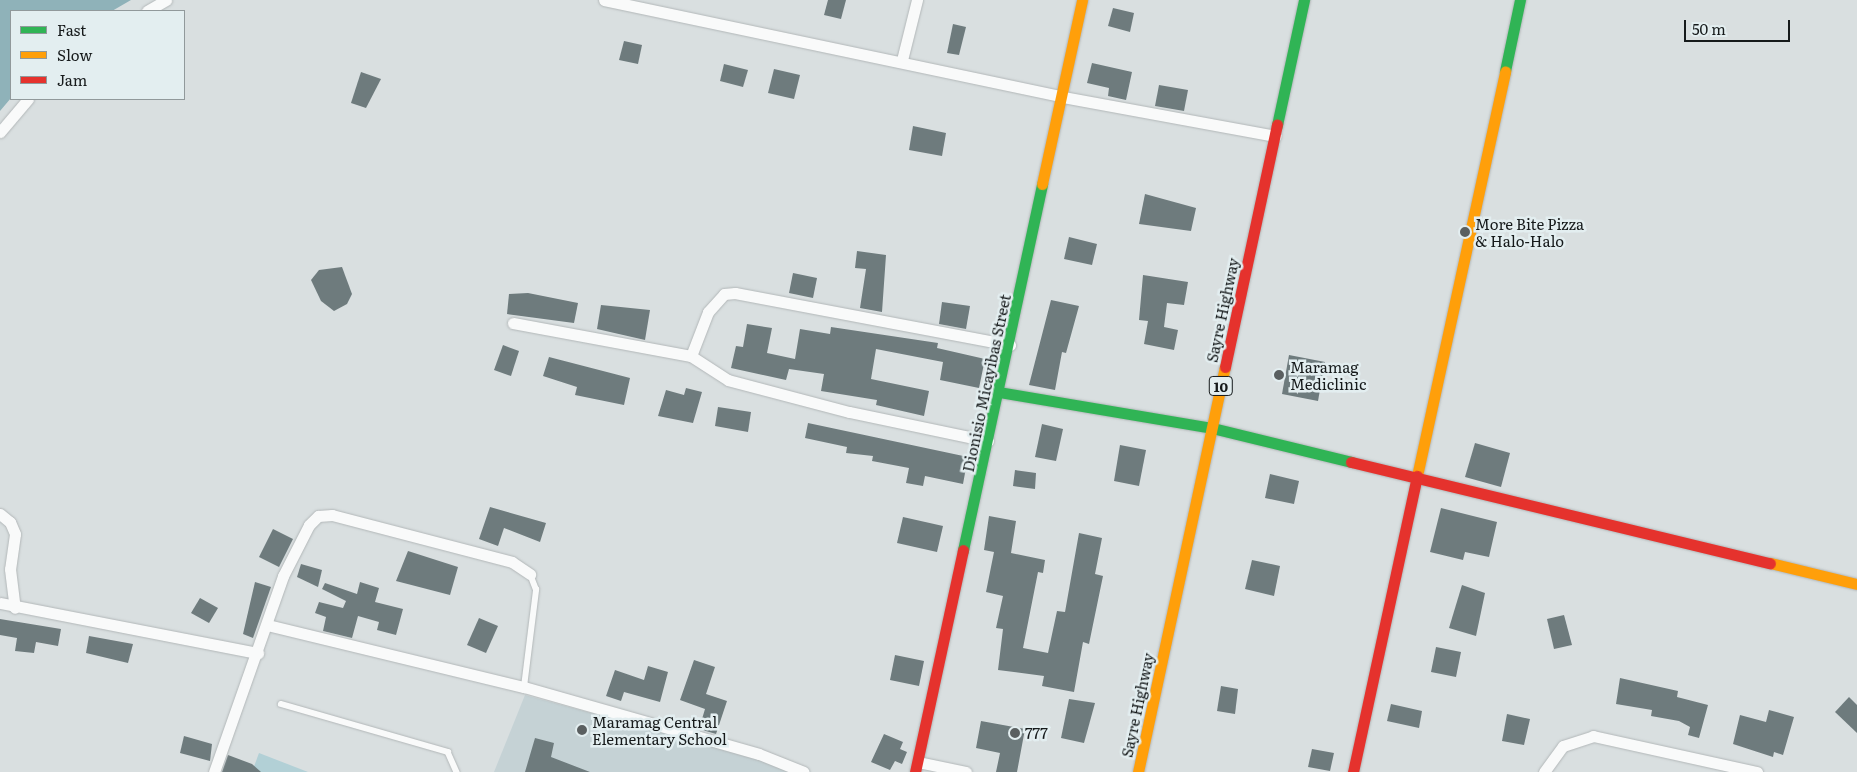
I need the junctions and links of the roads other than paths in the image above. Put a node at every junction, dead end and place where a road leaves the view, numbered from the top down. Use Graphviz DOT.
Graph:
graph roads {
  1 [pos="166,0"];
  2 [pos="604,0"];
  3 [pos="917,0"];
  4 [pos="1082,0"];
  5 [pos="1304,0"];
  6 [pos="1520,0"];
  7 [pos="149,10"];
  8 [pos="902,60"];
  9 [pos="1063,97"];
  10 [pos="27,100"];
  11 [pos="0,132"];
  12 [pos="1275,136"];
  13 [pos="512,323"];
  14 [pos="1010,345"];
  15 [pos="691,356"];
  16 [pos="999,392"];
  17 [pos="1212,428"];
  18 [pos="988,441"];
  19 [pos="1419,476"];
  20 [pos="0,514"];
  21 [pos="530,574"];
  22 [pos="1857,584"];
  23 [pos="0,603"];
  24 [pos="15,608"];
  25 [pos="267,624"];
  26 [pos="258,653"];
  27 [pos="524,687"];
  28 [pos="281,704"];
  29 [pos="916,767"];
  30 [pos="214,772"];
  31 [pos="458,772"];
  32 [pos="804,772"];
  33 [pos="966,772"];
  34 [pos="1138,772"];
  35 [pos="1353,772"];
  36 [pos="1544,772"];
  37 [pos="1757,772"];
  1 -- 7 [label="street"];
  2 -- 8 [label="street"];
  3 -- 8 [label="street"];
  4 -- 9 [label="main road, Dionisio Micayibas Street"];
  5 -- 12 [label="main road, Sayre Highway / 10"];
  6 -- 19 [label="main road"];
  8 -- 9 [label="street"];
  9 -- 12 [label="street"];
  9 -- 14 [label="main road, Dionisio Micayibas Street"];
  10 -- 11 [label="street"];
  12 -- 17 [label="main road, Sayre Highway / 10"];
  13 -- 15 [label="street"];
  14 -- 15 [label="street"];
  14 -- 16 [label="main road, Dionisio Micayibas Street"];
  15 -- 18 [label="street"];
  16 -- 17 [label="main road"];
  16 -- 18 [label="main road, Dionisio Micayibas Street"];
  17 -- 19 [label="main road"];
  17 -- 34 [label="main road, Sayre Highway / 10"];
  18 -- 29 [label="main road, Dionisio Micayibas Street"];
  19 -- 22 [label="main road"];
  19 -- 35 [label="main road"];
  20 -- 24 [label="street"];
  21 -- 25 [label="street"];
  21 -- 27 [label="lane"];
  23 -- 24 [label="street"];
  24 -- 26 [label="street"];
  25 -- 26 [label="street"];
  25 -- 27 [label="street"];
  26 -- 30 [label="street"];
  27 -- 32 [label="street"];
  28 -- 31 [label="lane"];
  29 -- 33 [label="street"];
  36 -- 37 [label="street"];
}
